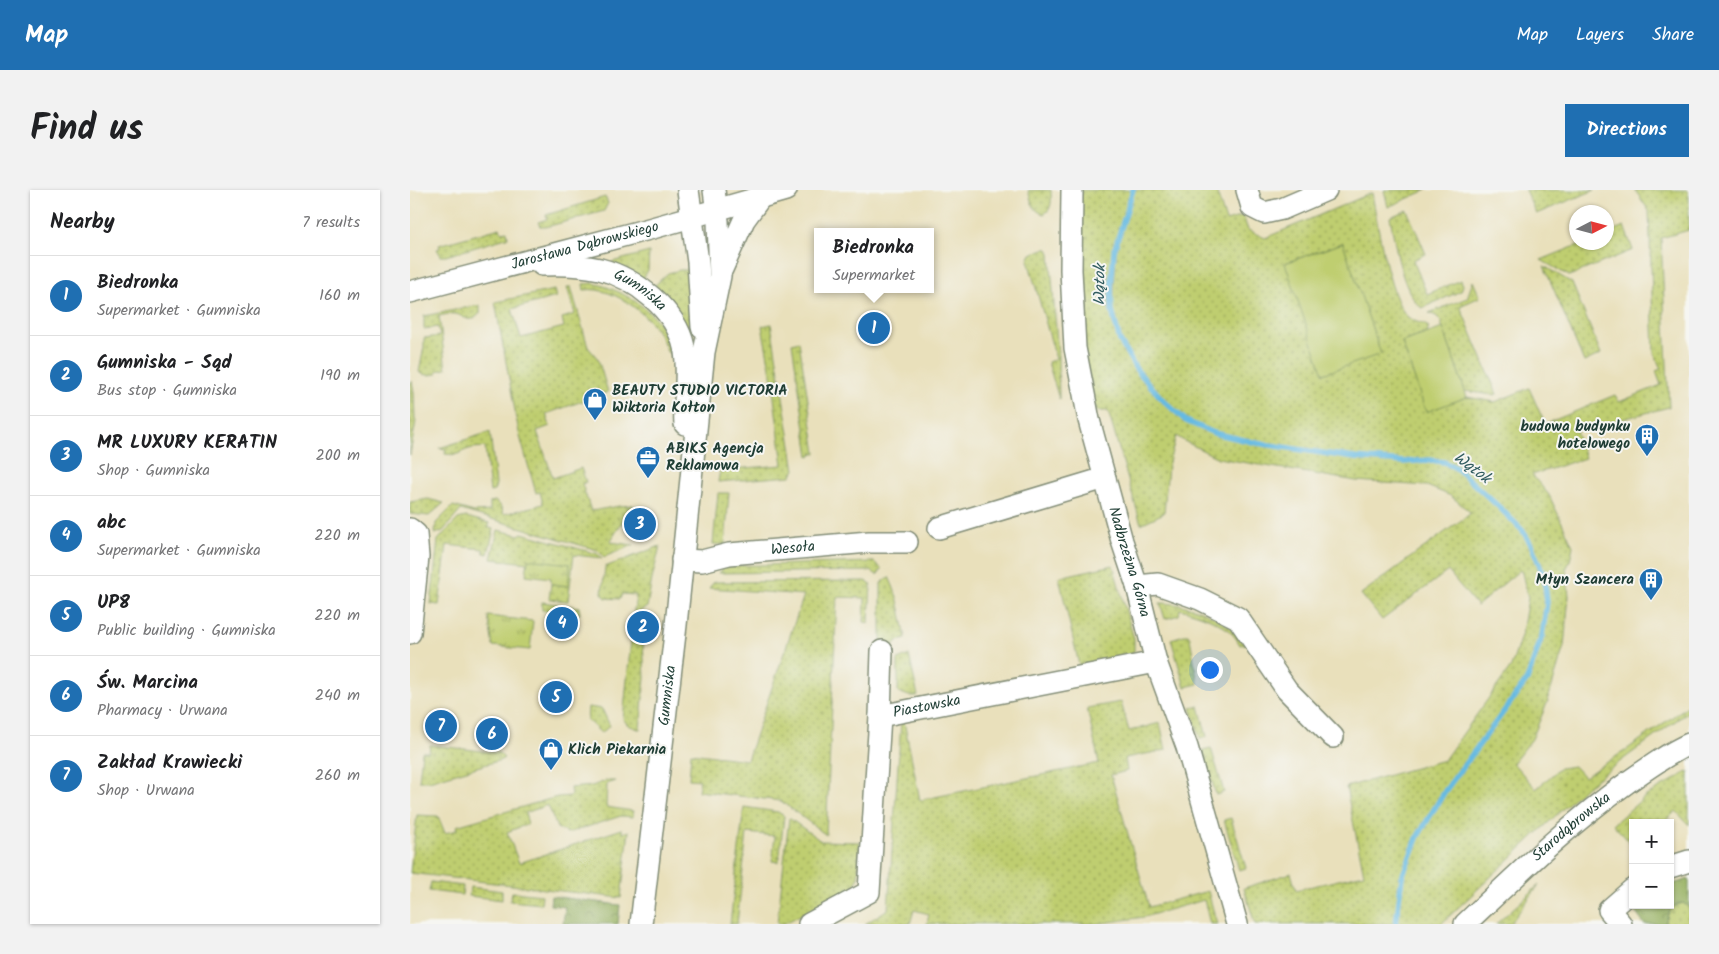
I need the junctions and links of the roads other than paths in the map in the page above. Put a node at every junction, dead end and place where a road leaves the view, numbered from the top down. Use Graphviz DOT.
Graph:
graph roads {
  1 [pos="688,190"];
  2 [pos="786,190"];
  3 [pos="1072,190"];
  4 [pos="1247,190"];
  5 [pos="1326,190"];
  6 [pos="760,198"];
  7 [pos="715,200"];
  8 [pos="692,216"];
  9 [pos="512,266"];
  10 [pos="720,276"];
  11 [pos="410,292"];
  12 [pos="704,352"];
  13 [pos="692,467"];
  14 [pos="1105,478"];
  15 [pos="939,528"];
  16 [pos="410,529"];
  17 [pos="907,542"];
  18 [pos="682,560"];
  19 [pos="1137,586"];
  20 [pos="410,633"];
  21 [pos="882,651"];
  22 [pos="1156,662"];
  23 [pos="880,716"];
  24 [pos="1332,737"];
  25 [pos="1689,744"];
  26 [pos="1689,861"];
  27 [pos="1674,866"];
  28 [pos="1629,895"];
  29 [pos="1615,917"];
  30 [pos="641,924"];
  31 [pos="809,924"];
  32 [pos="1237,924"];
  33 [pos="1465,924"];
  1 -- 8 [label="street, Gumniska"];
  2 -- 6 [label="street, Jarosława Dąbrowskiego"];
  3 -- 14 [label="street, Nadbrzeżna Górna"];
  4 -- 5 [label="street"];
  6 -- 7 [label="street, Jarosława Dąbrowskiego"];
  6 -- 10 [label="street"];
  7 -- 8 [label="street, Jarosława Dąbrowskiego"];
  7 -- 10 [label="street, Gumniska"];
  8 -- 9 [label="street, Jarosława Dąbrowskiego"];
  8 -- 12 [label="street, Gumniska"];
  9 -- 11 [label="street, Jarosława Dąbrowskiego"];
  9 -- 13 [label="street, Gumniska"];
  10 -- 12 [label="street, Gumniska"];
  12 -- 13 [label="street, Gumniska"];
  13 -- 18 [label="street, Gumniska"];
  14 -- 15 [label="street"];
  14 -- 19 [label="street, Nadbrzeżna Górna"];
  16 -- 20 [label="street"];
  17 -- 18 [label="street, Wesoła"];
  18 -- 30 [label="street, Gumniska"];
  19 -- 22 [label="street, Nadbrzeżna Górna"];
  19 -- 24 [label="street"];
  21 -- 23 [label="street"];
  22 -- 23 [label="street, Piastowska"];
  22 -- 32 [label="street, Nadbrzeżna Górna"];
  23 -- 31 [label="street, Piastowska"];
  25 -- 33 [label="street, Starodąbrowska"];
  26 -- 27 [label="street"];
  28 -- 29 [label="street"];
}
